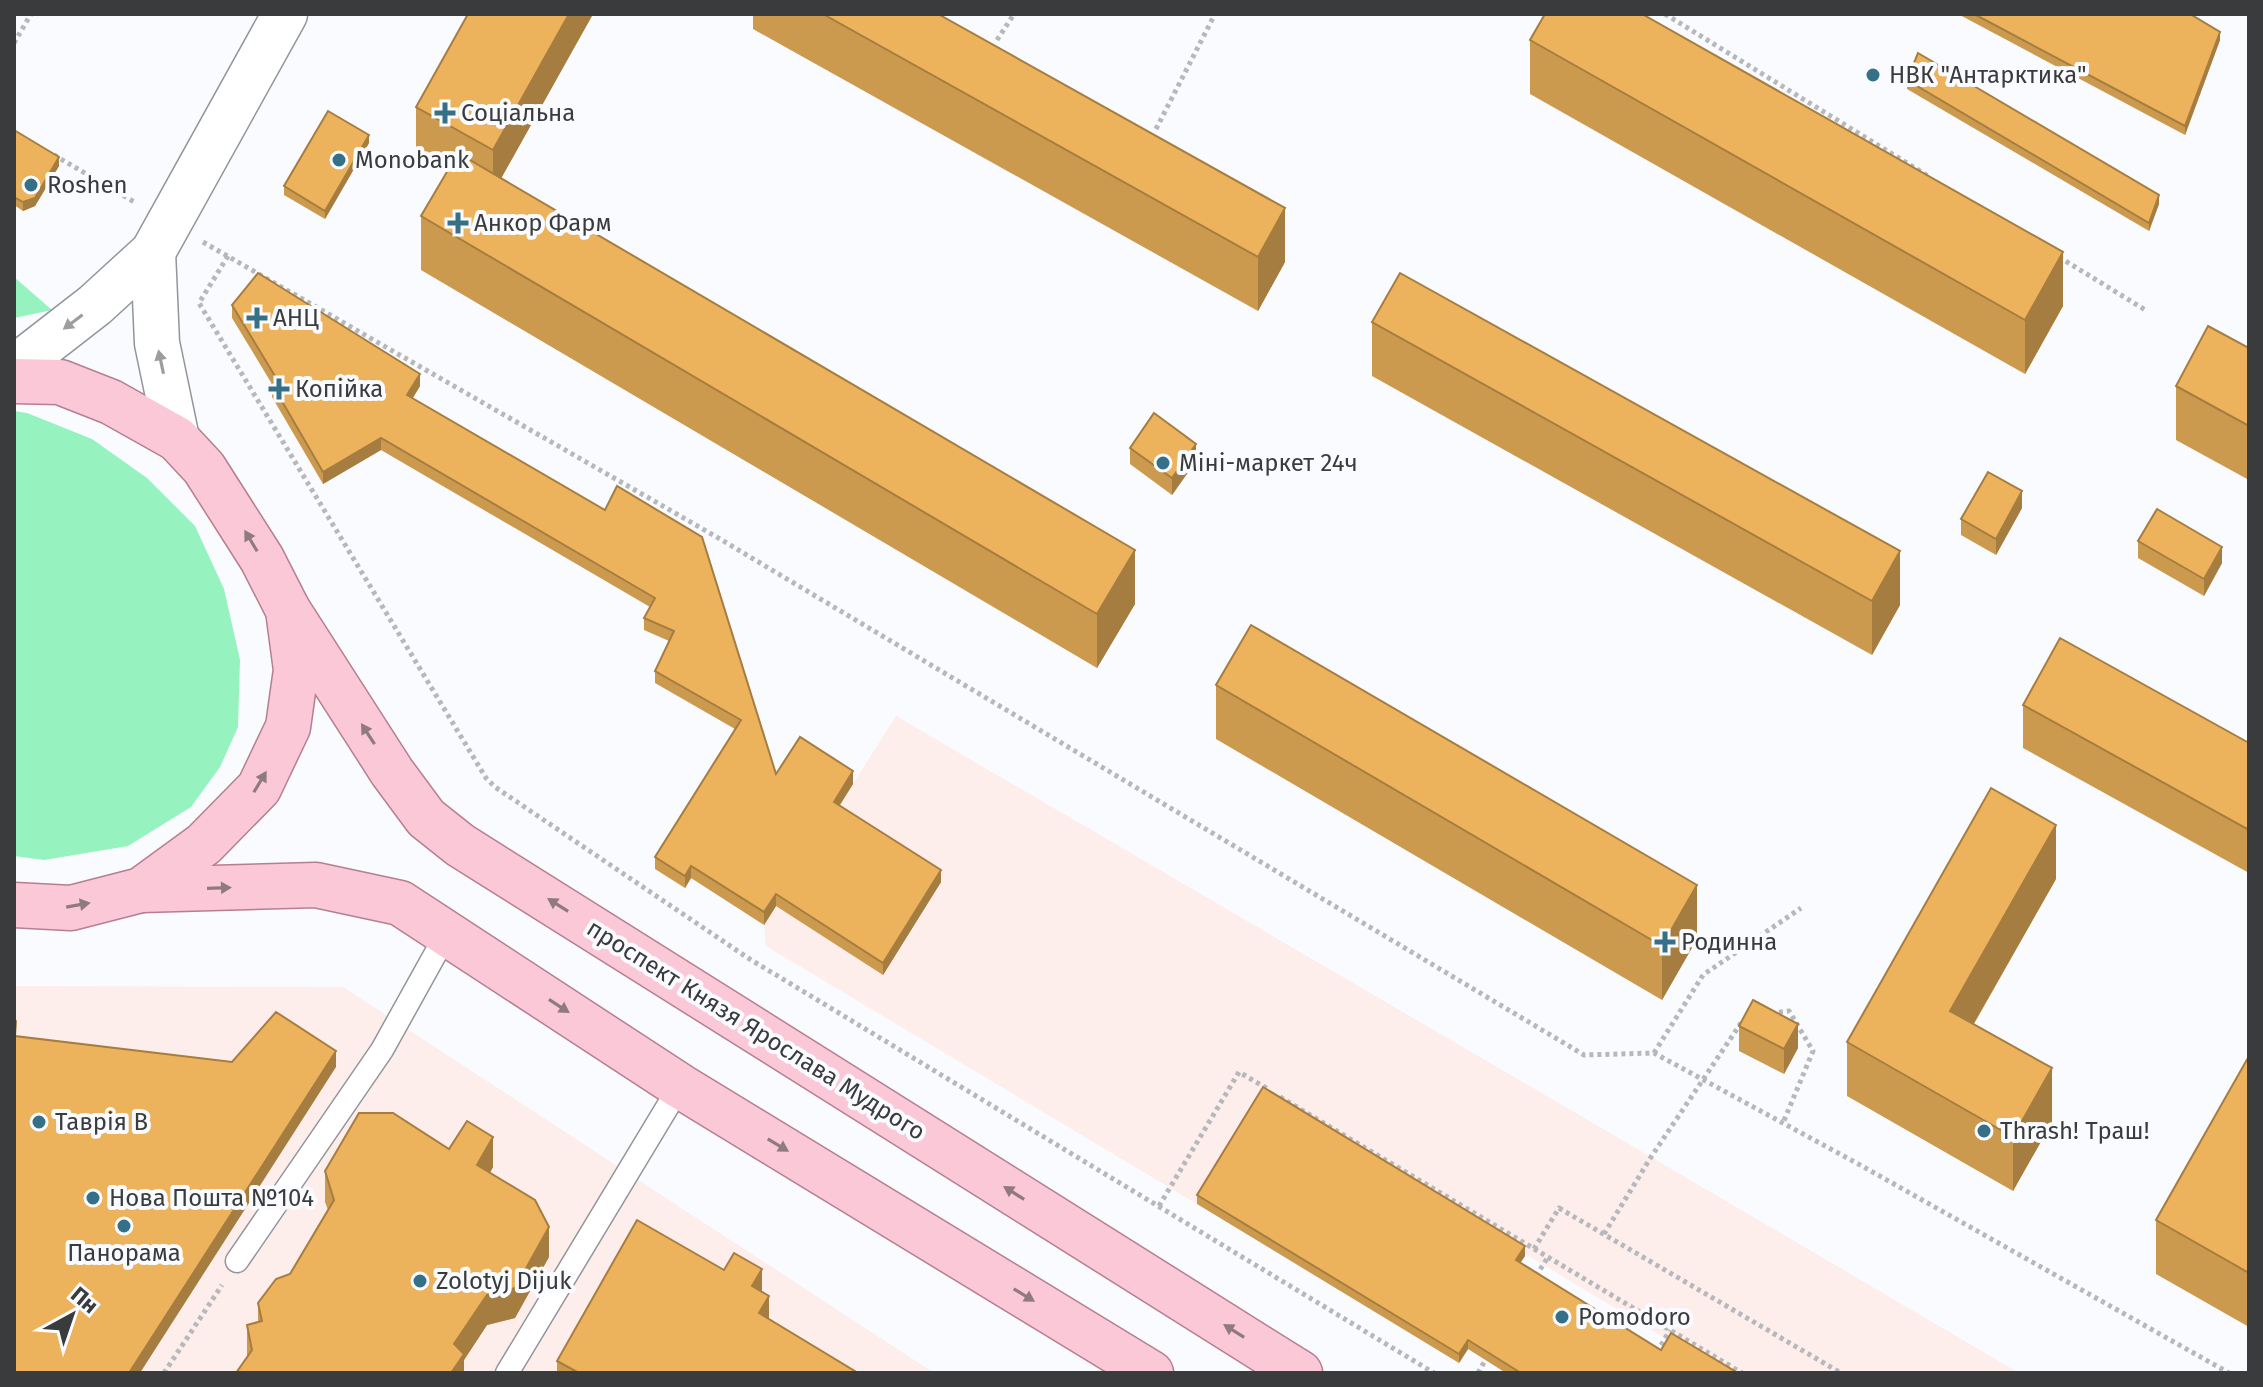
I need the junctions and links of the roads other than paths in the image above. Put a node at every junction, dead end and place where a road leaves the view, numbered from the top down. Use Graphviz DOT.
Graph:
graph roads {
  1 [pos="285,14"];
  2 [pos="161,237"];
  3 [pos="14,368"];
  4 [pos="14,381"];
  5 [pos="177,439"];
  6 [pos="288,610"];
  7 [pos="141,890"];
  8 [pos="14,905"];
  9 [pos="447,933"];
  10 [pos="680,1086"];
  11 [pos="237,1261"];
  12 [pos="507,1373"];
  13 [pos="1151,1373"];
  14 [pos="1300,1373"];
  1 -- 2 [label="main road"];
  2 -- 3 [label="main road, one-way"];
  5 -- 2 [label="main road, one-way"];
  4 -- 5 [label="main road"];
  6 -- 5 [label="main road, one-way"];
  7 -- 6 [label="main road, one-way"];
  14 -- 6 [label="main road, проспект Князя Ярослава Мудрого, one-way"];
  8 -- 7 [label="main road, one-way"];
  7 -- 9 [label="main road, one-way"];
  9 -- 10 [label="main road, one-way"];
  9 -- 11 [label="lane"];
  10 -- 12 [label="lane"];
  10 -- 13 [label="main road, one-way"];
}
